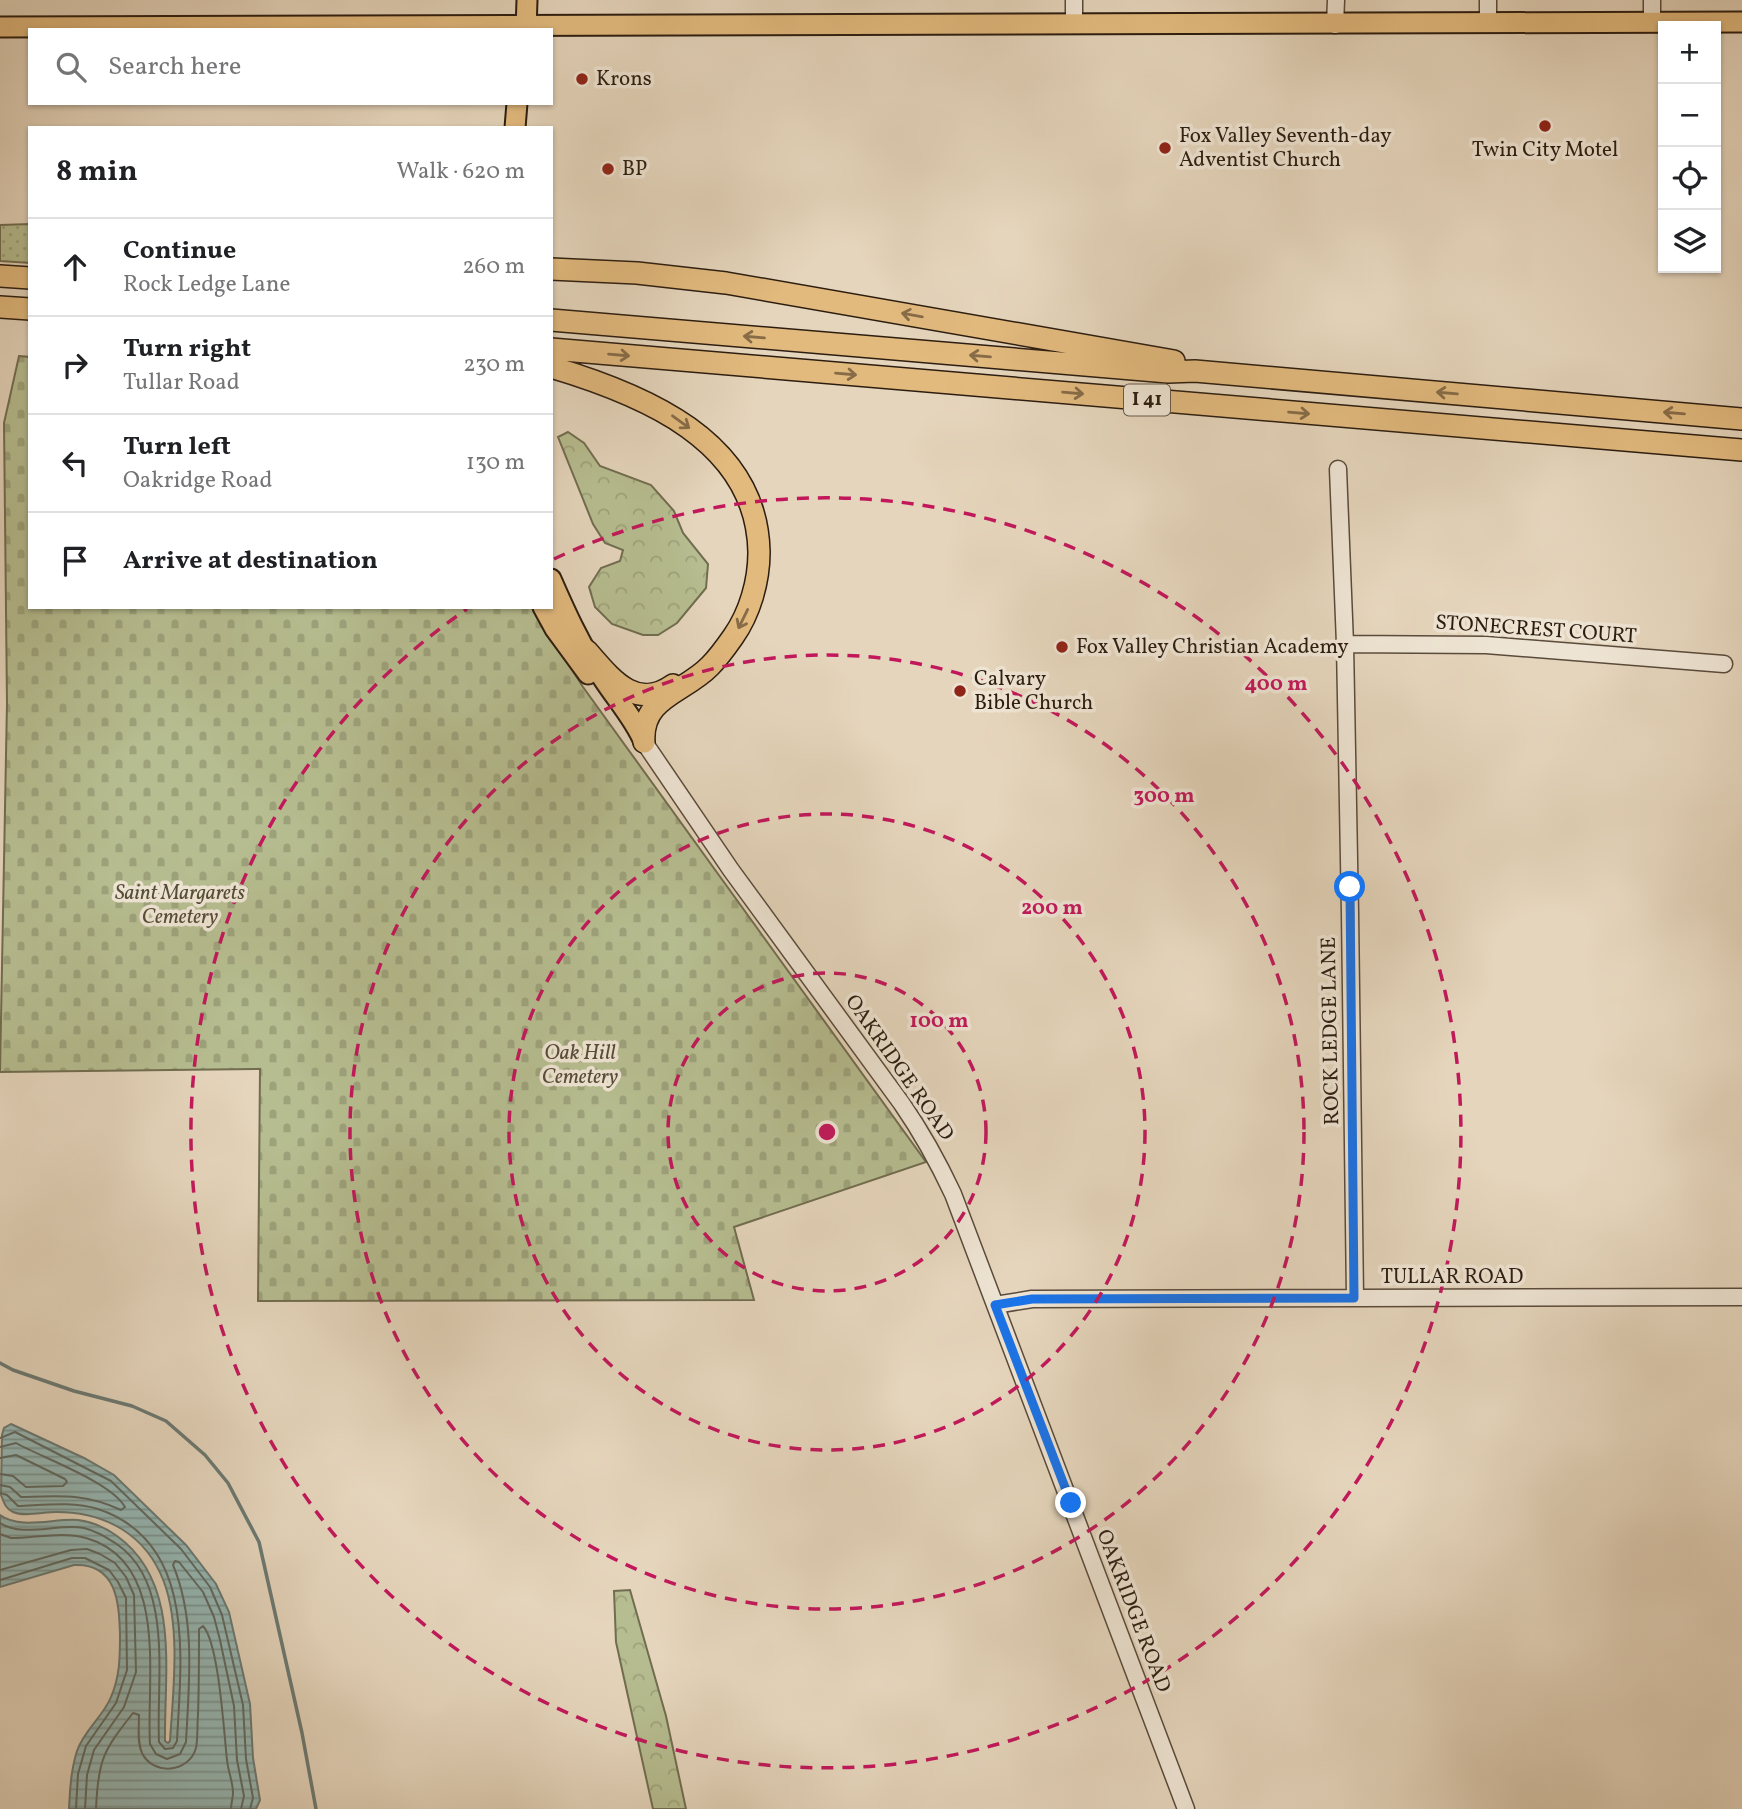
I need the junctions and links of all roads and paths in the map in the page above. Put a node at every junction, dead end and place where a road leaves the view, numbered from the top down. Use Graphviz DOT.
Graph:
graph roads {
  1 [pos="527,0"];
  2 [pos="1074,0"];
  3 [pos="1336,0"];
  4 [pos="1488,0"];
  5 [pos="1652,0"];
  6 [pos="1742,22"];
  7 [pos="1488,23"];
  8 [pos="1652,23"];
  9 [pos="1335,24"];
  10 [pos="1074,25"];
  11 [pos="0,27"];
  12 [pos="526,28"];
  13 [pos="517,105"];
  14 [pos="529,105"];
  15 [pos="515,126"];
  16 [pos="529,126"];
  17 [pos="553,258"];
  18 [pos="553,269"];
  19 [pos="689,278"];
  20 [pos="553,320"];
  21 [pos="553,349"];
  22 [pos="553,368"];
  23 [pos="1195,371"];
  24 [pos="1742,419"];
  25 [pos="1742,450"];
  26 [pos="1338,469"];
  27 [pos="553,584"];
  28 [pos="544,609"];
  29 [pos="1345,644"];
  30 [pos="587,651"];
  31 [pos="715,658"];
  32 [pos="1724,664"];
  33 [pos="644,742"];
  34 [pos="1742,1297"];
  35 [pos="1354,1298"];
  36 [pos="995,1305"];
  37 [pos="1186,1809"];
  1 -- 12 [label="main road"];
  2 -- 10 [label="street"];
  3 -- 9 [label="street"];
  4 -- 7 [label="street"];
  5 -- 8 [label="street"];
  6 -- 8 [label="main road"];
  7 -- 8 [label="main road"];
  7 -- 9 [label="main road"];
  9 -- 10 [label="main road"];
  10 -- 12 [label="main road"];
  11 -- 12 [label="main road"];
  13 -- 15 [label="main road"];
  14 -- 16 [label="main road"];
  17 -- 19 [label="highway"];
  18 -- 19 [label="highway"];
  23 -- 19 [label="highway, one-way"];
  23 -- 20 [label="highway, I 41, one-way"];
  21 -- 25 [label="highway, I 41, one-way"];
  22 -- 31 [label="highway, one-way"];
  24 -- 23 [label="highway, I 41, one-way"];
  26 -- 29 [label="street, ROCK LEDGE LANE"];
  27 -- 30 [label="main road"];
  28 -- 33 [label="main road"];
  29 -- 32 [label="street, STONECREST COURT"];
  29 -- 35 [label="street, ROCK LEDGE LANE"];
  30 -- 31 [label="highway"];
  30 -- 33 [label="main road"];
  31 -- 33 [label="highway"];
  33 -- 36 [label="street, OAKRIDGE ROAD"];
  34 -- 35 [label="street, TULLAR ROAD"];
  35 -- 36 [label="street, TULLAR ROAD"];
  36 -- 37 [label="street, OAKRIDGE ROAD"];
}
